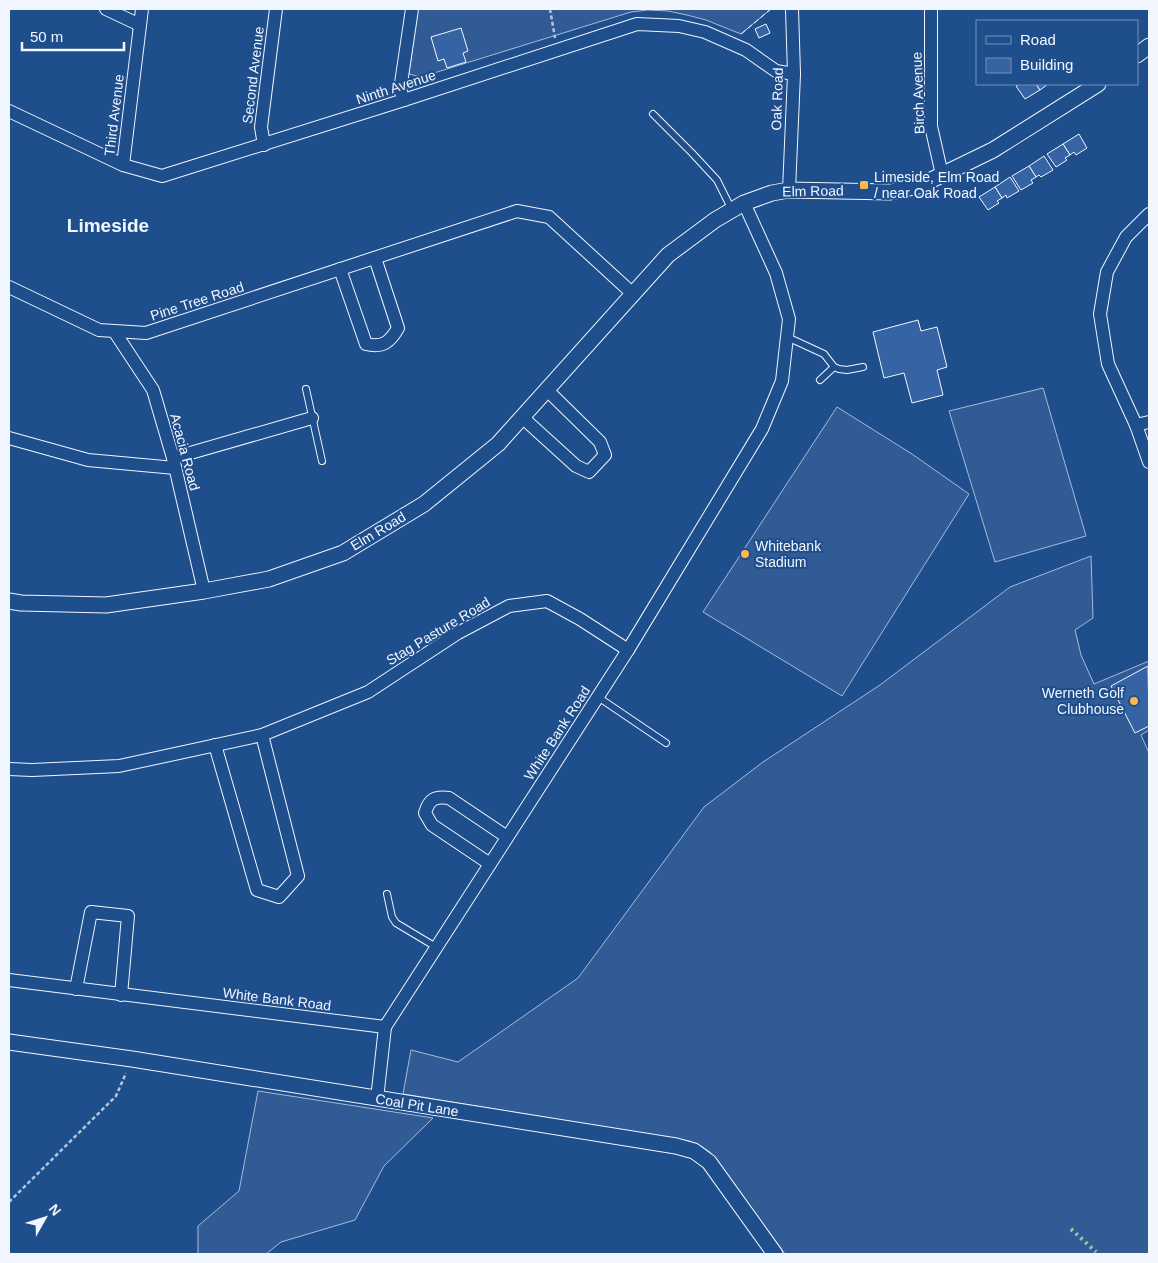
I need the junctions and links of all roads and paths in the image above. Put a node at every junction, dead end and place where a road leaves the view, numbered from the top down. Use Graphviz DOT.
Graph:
graph roads {
  1 [pos="106,9"];
  2 [pos="142,9"];
  3 [pos="276,9"];
  4 [pos="412,9"];
  5 [pos="550,9"];
  6 [pos="792,9"];
  7 [pos="931,9"];
  8 [pos="140,25"];
  9 [pos="1149,46"];
  10 [pos="557,49"];
  11 [pos="1138,54"];
  12 [pos="794,74"];
  13 [pos="1096,85"];
  14 [pos="404,100"];
  15 [pos="9,111"];
  16 [pos="653,114"];
  17 [pos="264,145"];
  18 [pos="123,165"];
  19 [pos="942,175"];
  20 [pos="789,190"];
  21 [pos="738,207"];
  22 [pos="1149,214"];
  23 [pos="375,258"];
  24 [pos="340,269"];
  25 [pos="9,288"];
  26 [pos="633,294"];
  27 [pos="114,331"];
  28 [pos="787,337"];
  29 [pos="834,366"];
  30 [pos="863,367"];
  31 [pos="820,380"];
  32 [pos="306,389"];
  33 [pos="547,390"];
  34 [pos="522,417"];
  35 [pos="312,418"];
  36 [pos="1149,422"];
  37 [pos="1136,425"];
  38 [pos="9,438"];
  39 [pos="322,461"];
  40 [pos="1149,462"];
  41 [pos="174,463"];
  42 [pos="204,591"];
  43 [pos="9,601"];
  44 [pos="628,650"];
  45 [pos="598,697"];
  46 [pos="262,735"];
  47 [pos="666,743"];
  48 [pos="215,745"];
  49 [pos="9,768"];
  50 [pos="507,837"];
  51 [pos="490,864"];
  52 [pos="386,894"];
  53 [pos="436,948"];
  54 [pos="9,980"];
  55 [pos="76,989"];
  56 [pos="121,995"];
  57 [pos="385,1027"];
  58 [pos="9,1042"];
  59 [pos="132,1060"];
  60 [pos="377,1098"];
  61 [pos="9,1202"];
  62 [pos="775,1254"];
  1 -- 8 [label="street"];
  2 -- 8 [label="street, Third Avenue"];
  3 -- 17 [label="street, Second Avenue"];
  4 -- 14 [label="street"];
  5 -- 10 [label="path"];
  6 -- 12 [label="street, Oak Road"];
  7 -- 19 [label="street, Birch Avenue"];
  8 -- 18 [label="street, Third Avenue"];
  9 -- 11 [label="street"];
  10 -- 12 [label="street, Ninth Avenue"];
  10 -- 14 [label="street, Ninth Avenue"];
  12 -- 20 [label="street, Oak Road"];
  13 -- 19 [label="street, Elm Road"];
  14 -- 17 [label="street, Ninth Avenue"];
  15 -- 18 [label="street, Ninth Avenue"];
  16 -- 21 [label="lane"];
  17 -- 18 [label="street, Ninth Avenue"];
  19 -- 20 [label="street, Elm Road"];
  20 -- 21 [label="street, Elm Road"];
  21 -- 26 [label="street, Elm Road"];
  21 -- 28 [label="street, White Bank Road"];
  22 -- 37 [label="street"];
  23 -- 24 [label="street, Pine Tree Road"];
  23 -- 24 [label="street"];
  23 -- 26 [label="street, Pine Tree Road"];
  24 -- 27 [label="street, Pine Tree Road"];
  25 -- 27 [label="street, Pine Tree Road"];
  26 -- 33 [label="street, Elm Road"];
  27 -- 41 [label="street, Acacia Road"];
  28 -- 29 [label="lane"];
  28 -- 44 [label="street, White Bank Road"];
  29 -- 30 [label="lane"];
  29 -- 31 [label="lane"];
  32 -- 35 [label="lane"];
  33 -- 34 [label="street, Elm Road"];
  33 -- 34 [label="street"];
  34 -- 42 [label="street, Elm Road"];
  35 -- 39 [label="lane"];
  35 -- 41 [label="street"];
  36 -- 37 [label="street"];
  37 -- 40 [label="street"];
  38 -- 41 [label="street"];
  41 -- 42 [label="street, Acacia Road"];
  42 -- 43 [label="street, Elm Road"];
  44 -- 45 [label="street, White Bank Road"];
  44 -- 46 [label="street, Stag Pasture Road"];
  45 -- 47 [label="lane"];
  45 -- 50 [label="street, White Bank Road"];
  46 -- 48 [label="street, Stag Pasture Road"];
  46 -- 48 [label="street"];
  48 -- 49 [label="street, Stag Pasture Road"];
  50 -- 51 [label="street, White Bank Road"];
  50 -- 51 [label="street"];
  51 -- 53 [label="street, White Bank Road"];
  52 -- 53 [label="lane"];
  53 -- 57 [label="street, White Bank Road"];
  54 -- 55 [label="street, White Bank Road"];
  55 -- 56 [label="street, White Bank Road"];
  55 -- 56 [label="street"];
  56 -- 57 [label="street, White Bank Road"];
  57 -- 60 [label="street"];
  58 -- 59 [label="street, Coal Pit Lane"];
  59 -- 60 [label="street, Coal Pit Lane"];
  59 -- 61 [label="path"];
  60 -- 62 [label="street, Coal Pit Lane"];
}
